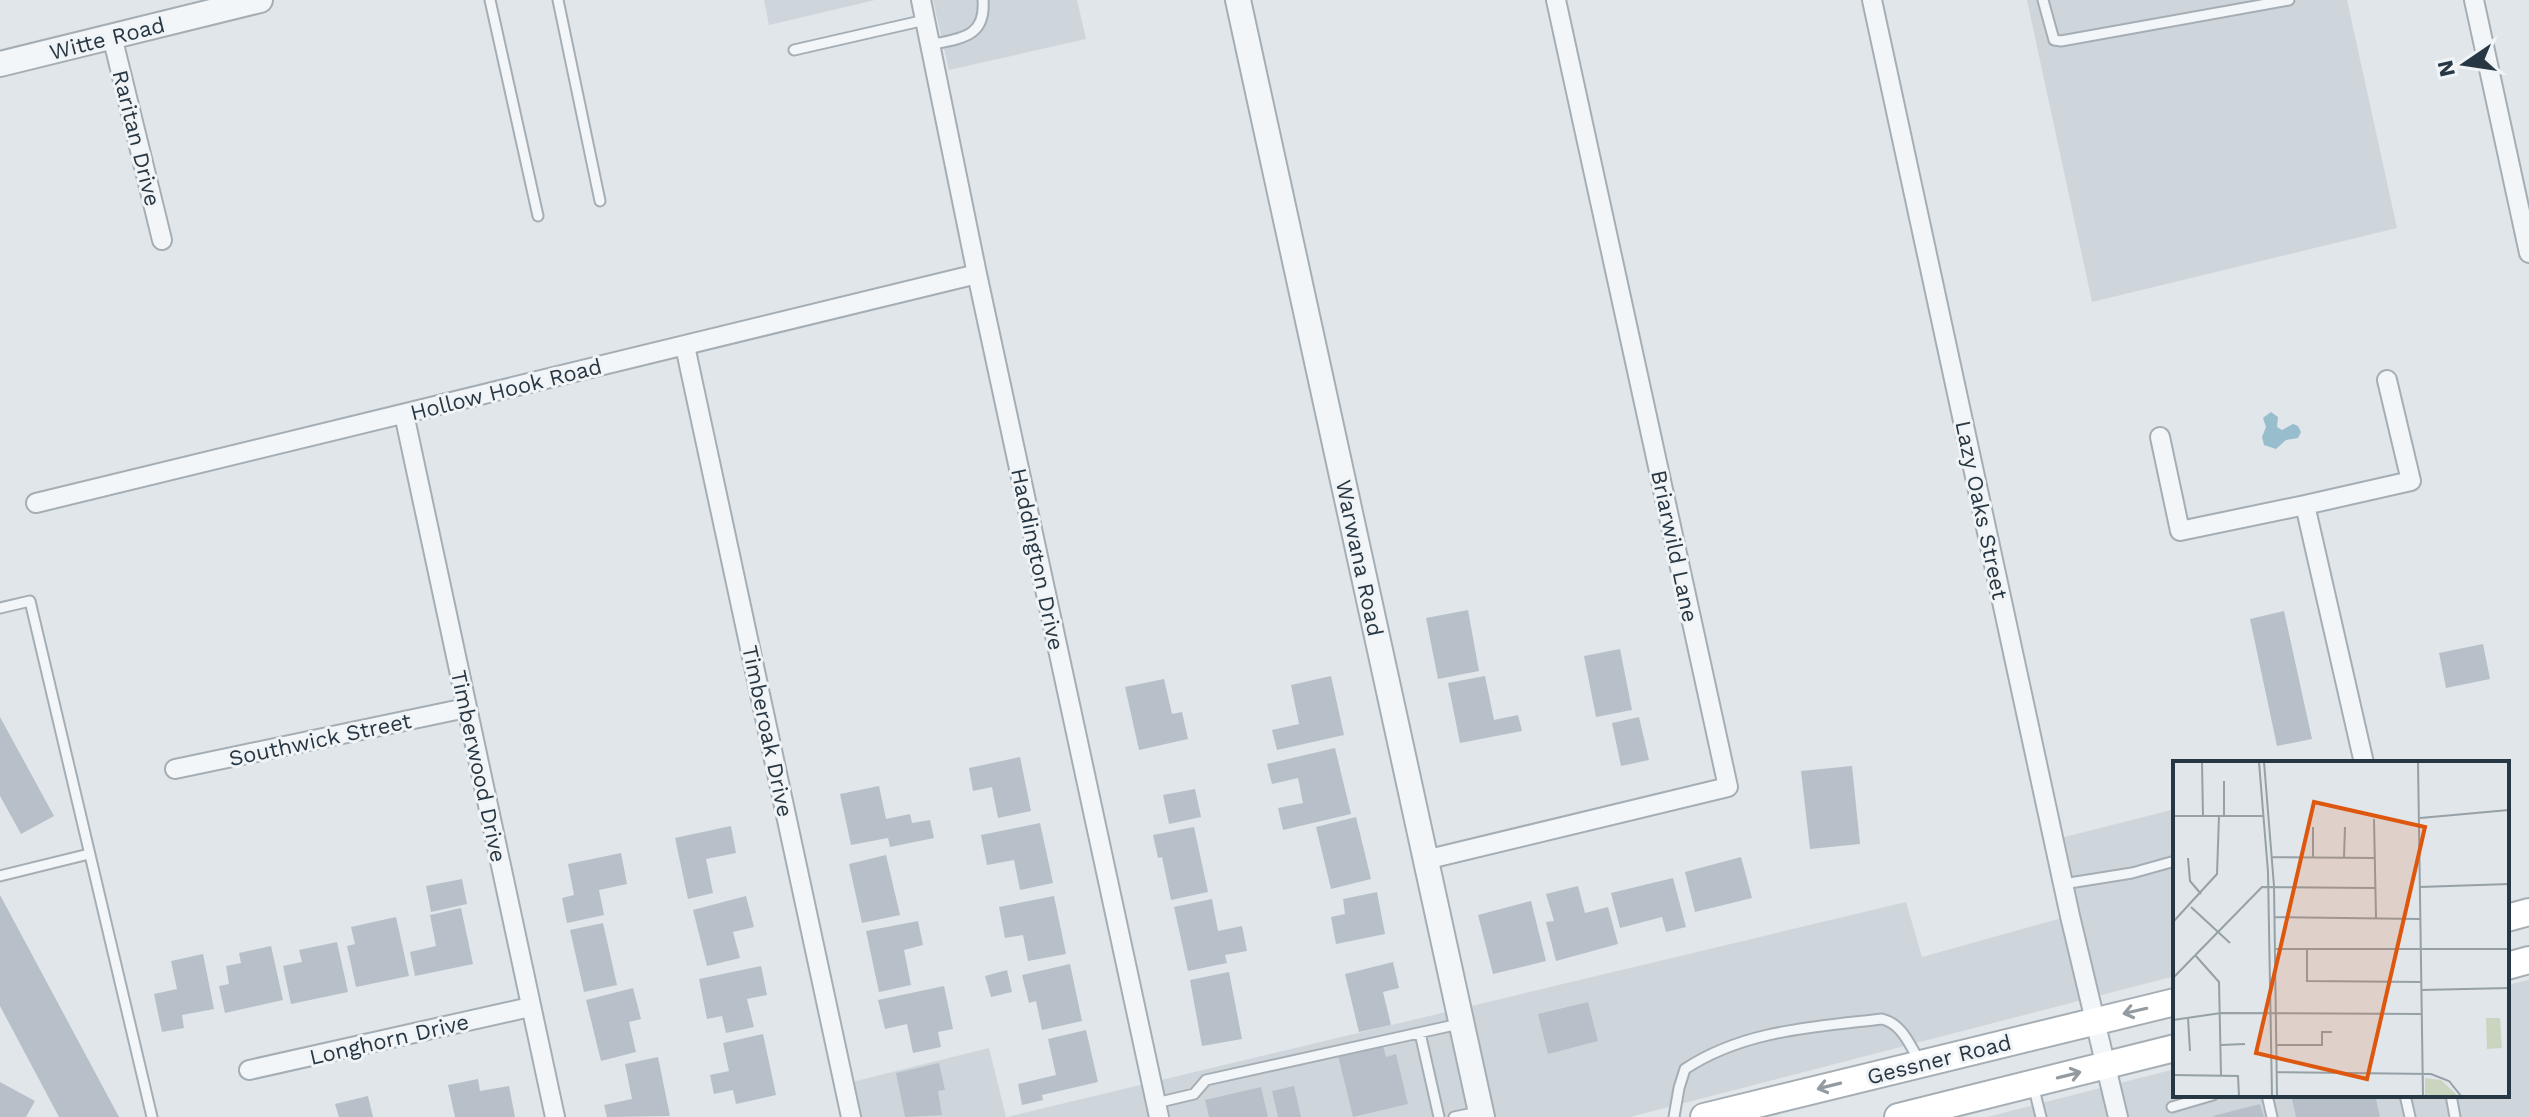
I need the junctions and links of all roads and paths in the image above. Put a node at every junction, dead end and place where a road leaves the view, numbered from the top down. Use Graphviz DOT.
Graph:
graph roads {
  1 [pos="260,0"];
  2 [pos="490,0"];
  3 [pos="558,0"];
  4 [pos="921,0"];
  5 [pos="983,0"];
  6 [pos="1238,0"];
  7 [pos="1556,0"];
  8 [pos="1872,0"];
  9 [pos="2043,0"];
  10 [pos="2289,0"];
  11 [pos="2474,0"];
  12 [pos="925,20"];
  13 [pos="112,36"];
  14 [pos="930,45"];
  15 [pos="794,50"];
  16 [pos="0,64"];
  17 [pos="600,201"];
  18 [pos="538,216"];
  19 [pos="162,240"];
  20 [pos="2529,253"];
  21 [pos="977,274"];
  22 [pos="685,346"];
  23 [pos="2387,380"];
  24 [pos="404,414"];
  25 [pos="2160,437"];
  26 [pos="36,503"];
  27 [pos="2305,505"];
  28 [pos="0,608"];
  29 [pos="466,708"];
  30 [pos="2364,761"];
  31 [pos="175,769"];
  32 [pos="89,854"];
  33 [pos="1425,860"];
  34 [pos="2173,862"];
  35 [pos="0,876"];
  36 [pos="2063,884"];
  37 [pos="2529,912"];
  38 [pos="2509,917"];
  39 [pos="2529,960"];
  40 [pos="2509,965"];
  41 [pos="2173,1002"];
  42 [pos="530,1007"];
  43 [pos="2095,1020"];
  44 [pos="1461,1024"];
  45 [pos="1420,1033"];
  46 [pos="2173,1049"];
  47 [pos="1921,1063"];
  48 [pos="2106,1066"];
  49 [pos="249,1070"];
  50 [pos="2033,1084"];
  51 [pos="2206,1097"];
  52 [pos="2267,1097"];
  53 [pos="2405,1097"];
  54 [pos="2451,1097"];
  55 [pos="2172,1107"];
  56 [pos="1157,1110"];
  57 [pos="1481,1114"];
  58 [pos="1926,1114"];
  59 [pos="152,1117"];
  60 [pos="555,1117"];
  61 [pos="851,1117"];
  62 [pos="1439,1117"];
  63 [pos="1454,1117"];
  64 [pos="1674,1117"];
  65 [pos="1704,1117"];
  66 [pos="1898,1117"];
  67 [pos="2041,1117"];
  68 [pos="2118,1117"];
  69 [pos="2272,1117"];
  70 [pos="2410,1117"];
  71 [pos="2455,1117"];
  1 -- 13 [label="street, Witte Road"];
  2 -- 18 [label="lane"];
  3 -- 17 [label="lane"];
  4 -- 12 [label="street, Haddington Drive"];
  5 -- 14 [label="lane"];
  6 -- 33 [label="street, Warwana Road"];
  7 -- 33 [label="street, Briarwild Lane"];
  8 -- 36 [label="street, Lazy Oaks Street"];
  9 -- 10 [label="lane"];
  11 -- 20 [label="street"];
  12 -- 14 [label="street, Haddington Drive"];
  12 -- 15 [label="lane"];
  13 -- 16 [label="street, Witte Road"];
  13 -- 19 [label="street, Raritan Drive"];
  14 -- 21 [label="street, Haddington Drive"];
  21 -- 22 [label="street, Hollow Hook Road"];
  21 -- 56 [label="street, Haddington Drive"];
  22 -- 24 [label="street, Hollow Hook Road"];
  22 -- 61 [label="street, Timberoak Drive"];
  23 -- 27 [label="street"];
  24 -- 26 [label="street, Hollow Hook Road"];
  24 -- 29 [label="street, Timberwood Drive"];
  25 -- 27 [label="street"];
  27 -- 30 [label="street"];
  28 -- 32 [label="lane"];
  29 -- 31 [label="street, Southwick Street"];
  29 -- 42 [label="street, Timberwood Drive"];
  32 -- 35 [label="lane"];
  32 -- 59 [label="lane"];
  33 -- 44 [label="street, Warwana Road"];
  34 -- 36 [label="lane"];
  36 -- 43 [label="street, Lazy Oaks Street"];
  37 -- 38 [label="main road"];
  39 -- 40 [label="main road"];
  41 -- 43 [label="main road, Gessner Road, one-way"];
  42 -- 49 [label="street, Longhorn Drive"];
  42 -- 60 [label="street, Timberwood Drive"];
  43 -- 47 [label="main road, Gessner Road"];
  43 -- 48 [label="street, Lazy Oaks Street"];
  44 -- 45 [label="lane"];
  44 -- 57 [label="street, Warwana Road"];
  45 -- 56 [label="lane"];
  45 -- 62 [label="lane"];
  46 -- 48 [label="main road"];
  47 -- 64 [label="lane"];
  47 -- 65 [label="main road, Gessner Road, one-way"];
  50 -- 48 [label="main road, one-way"];
  48 -- 68 [label="street, Lazy Oaks Street"];
  50 -- 58 [label="main road"];
  50 -- 67 [label="lane"];
  51 -- 55 [label="lane"];
  52 -- 69 [label="lane"];
  53 -- 70 [label="lane"];
  54 -- 71 [label="lane"];
  57 -- 63 [label="lane"];
  58 -- 66 [label="main road"];
}
